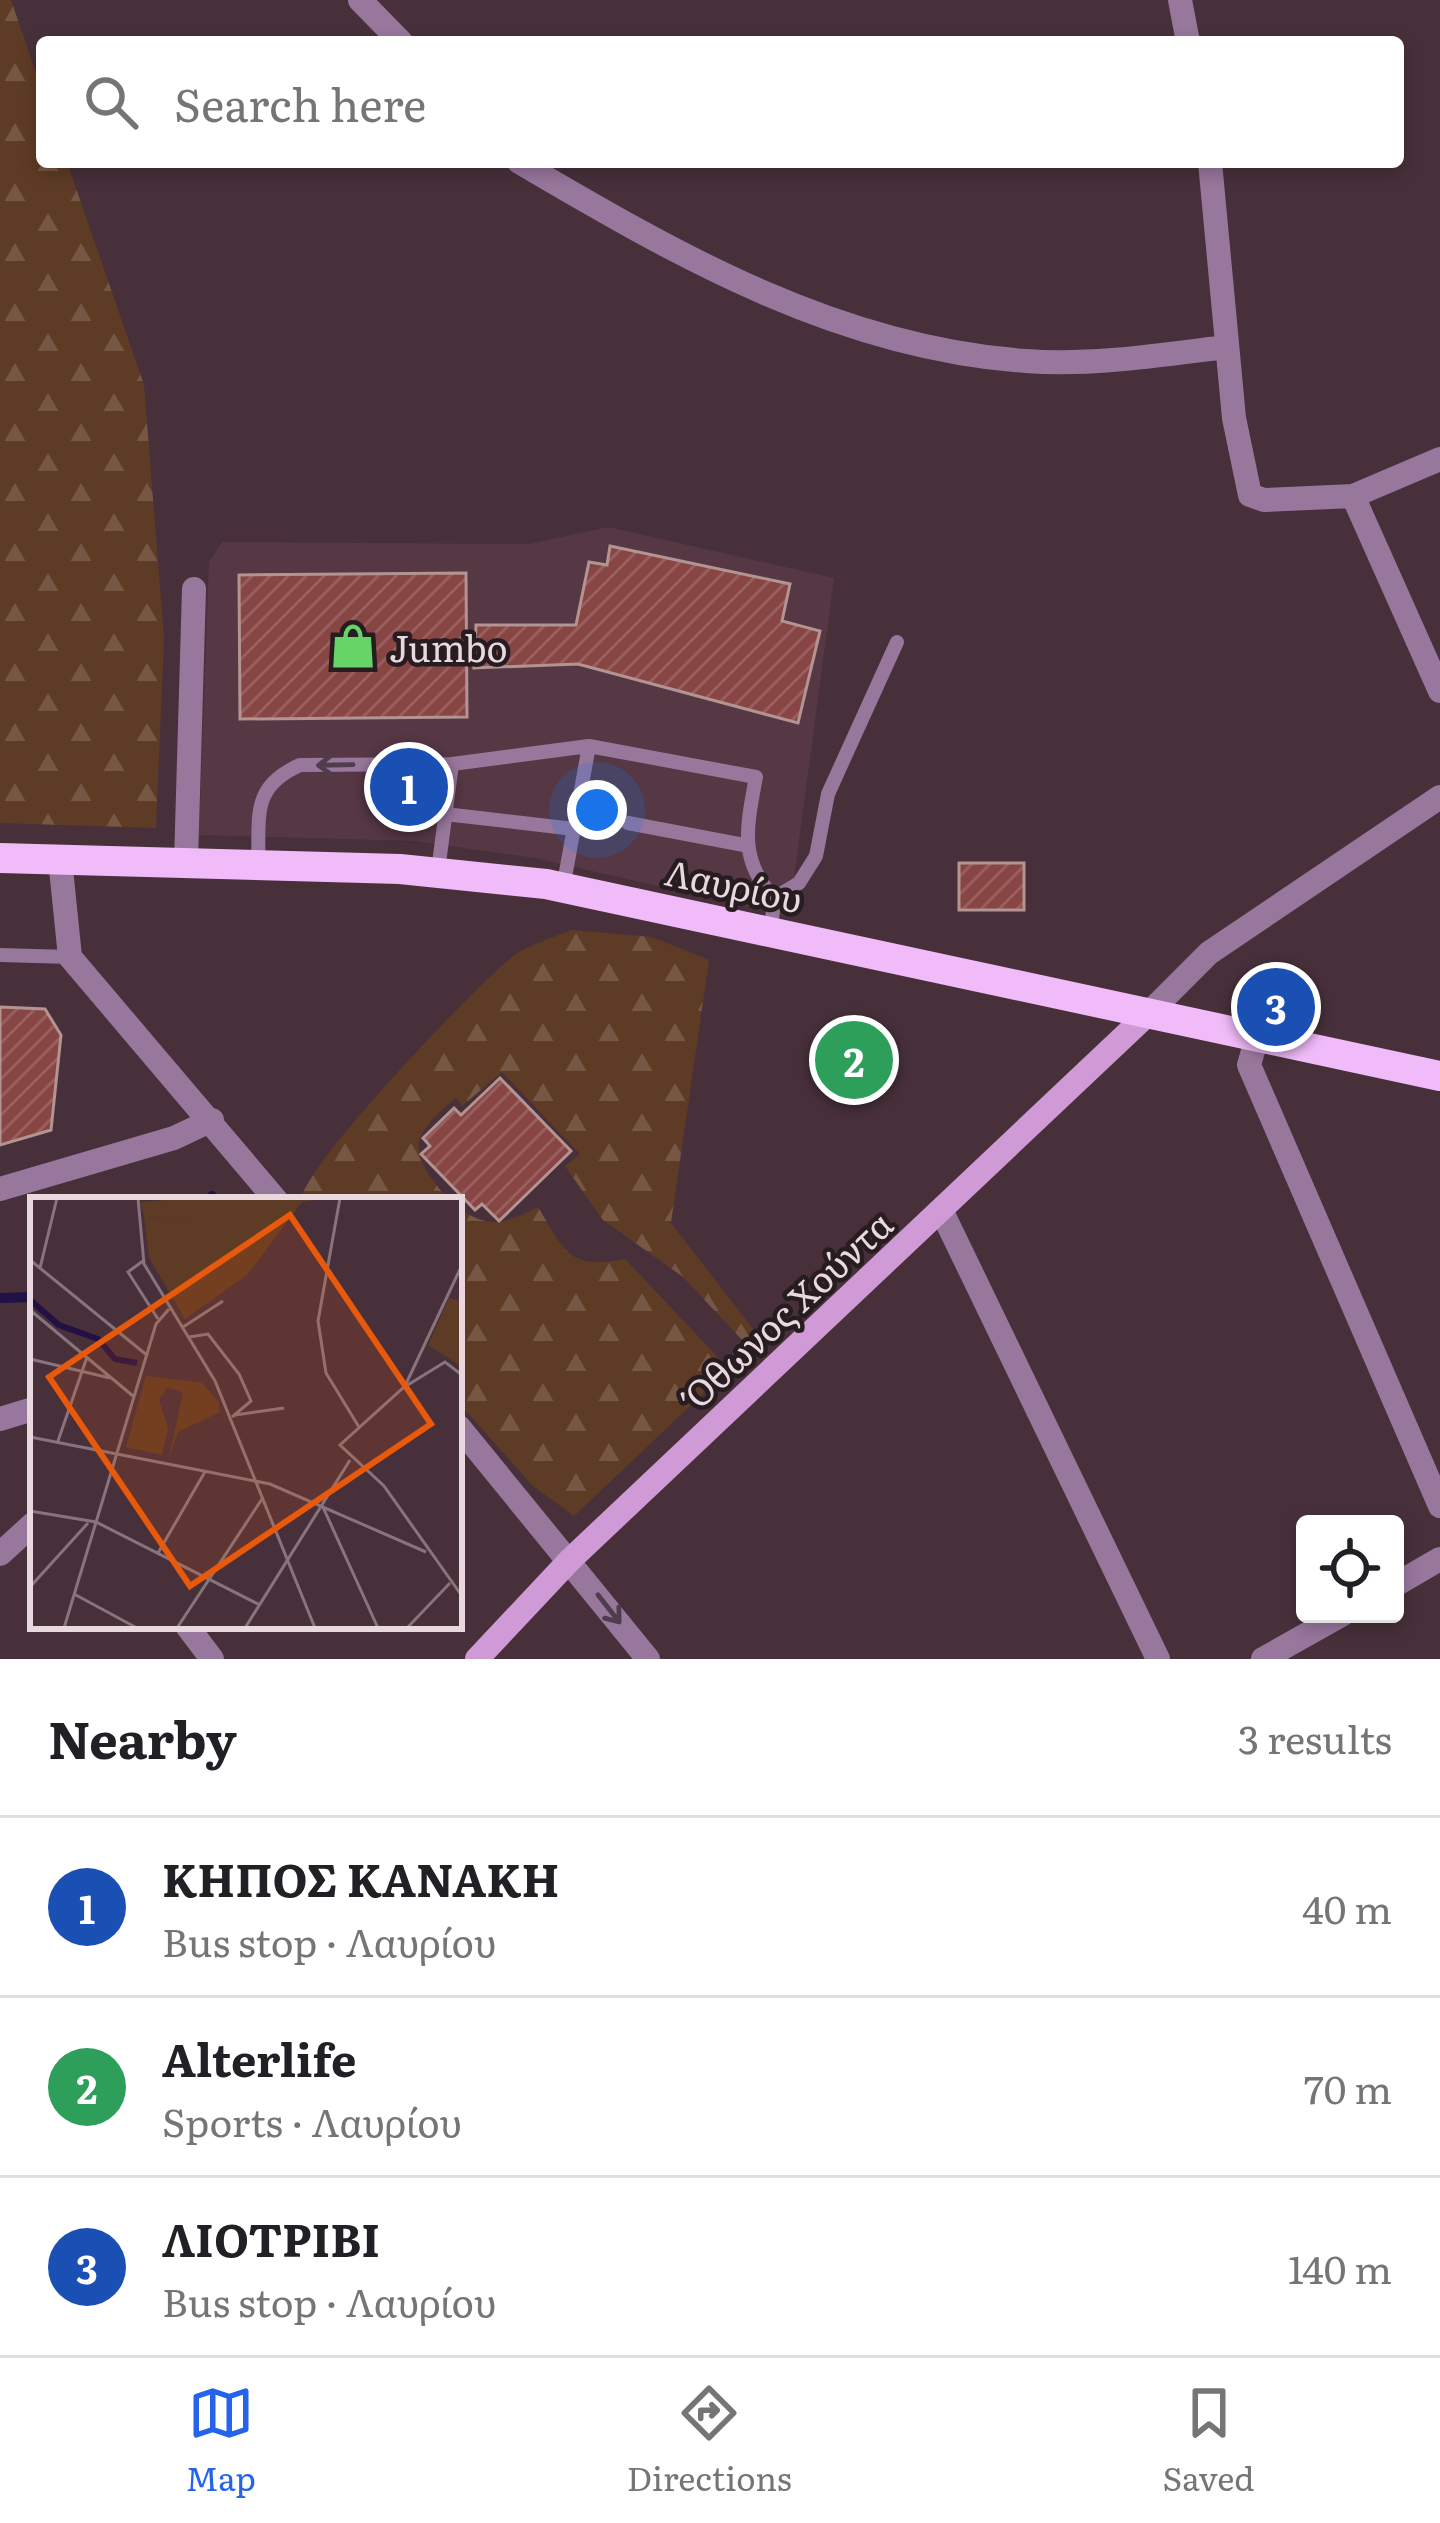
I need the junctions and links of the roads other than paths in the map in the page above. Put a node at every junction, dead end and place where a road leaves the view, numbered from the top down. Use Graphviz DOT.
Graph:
graph roads {
  1 [pos="360,0"];
  2 [pos="1180,0"];
  3 [pos="395,36"];
  4 [pos="1187,36"];
  5 [pos="530,168"];
  6 [pos="1211,168"];
  7 [pos="1226,347"];
  8 [pos="1440,459"];
  9 [pos="1353,496"];
  10 [pos="194,589"];
  11 [pos="897,642"];
  12 [pos="1440,691"];
  13 [pos="589,746"];
  14 [pos="452,764"];
  15 [pos="1440,797"];
  16 [pos="446,814"];
  17 [pos="628,823"];
  18 [pos="574,829"];
  19 [pos="744,844"];
  20 [pos="0,858"];
  21 [pos="60,859"];
  22 [pos="186,862"];
  23 [pos="258,865"];
  24 [pos="438,871"];
  25 [pos="563,888"];
  26 [pos="774,898"];
  27 [pos="771,932"];
  28 [pos="0,955"];
  29 [pos="70,957"];
  30 [pos="1150,1012"];
  31 [pos="1257,1037"];
  32 [pos="1440,1076"];
  33 [pos="212,1120"];
  34 [pos="0,1189"];
  35 [pos="274,1197"];
  36 [pos="942,1212"];
  37 [pos="462,1431"];
  38 [pos="1440,1506"];
  39 [pos="30,1527"];
  40 [pos="0,1554"];
  41 [pos="1440,1559"];
  42 [pos="570,1560"];
  43 [pos="1404,1580"];
  44 [pos="1327,1623"];
  45 [pos="190,1629"];
  46 [pos="212,1659"];
  47 [pos="477,1659"];
  48 [pos="648,1659"];
  49 [pos="1158,1659"];
  50 [pos="1263,1659"];
  1 -- 3 [label="street"];
  2 -- 4 [label="street"];
  5 -- 7 [label="street"];
  6 -- 7 [label="street"];
  7 -- 9 [label="street"];
  8 -- 9 [label="street"];
  9 -- 12 [label="street"];
  10 -- 22 [label="street"];
  11 -- 26 [label="lane"];
  13 -- 14 [label="lane"];
  13 -- 18 [label="lane"];
  13 -- 19 [label="lane"];
  14 -- 16 [label="lane"];
  14 -- 23 [label="lane, one-way"];
  15 -- 30 [label="street"];
  16 -- 18 [label="lane"];
  16 -- 24 [label="lane"];
  17 -- 19 [label="lane"];
  18 -- 25 [label="lane"];
  19 -- 26 [label="lane"];
  20 -- 21 [label="main road, Λαυρίου"];
  21 -- 22 [label="main road, Λαυρίου"];
  21 -- 29 [label="street"];
  22 -- 23 [label="main road, Λαυρίου"];
  23 -- 24 [label="main road, Λαυρίου"];
  24 -- 25 [label="main road, Λαυρίου"];
  25 -- 27 [label="main road, Λαυρίου"];
  26 -- 27 [label="lane"];
  27 -- 30 [label="main road, Λαυρίου"];
  28 -- 29 [label="lane"];
  29 -- 33 [label="street"];
  30 -- 31 [label="main road, Λαυρίου"];
  30 -- 36 [label="street, Όθωνος Χούντα"];
  31 -- 32 [label="main road, Λαυρίου"];
  31 -- 38 [label="street"];
  33 -- 34 [label="street"];
  33 -- 35 [label="street"];
  36 -- 42 [label="street, Όθωνος Χούντα"];
  36 -- 49 [label="street"];
  37 -- 42 [label="street"];
  39 -- 40 [label="street"];
  41 -- 43 [label="street"];
  42 -- 47 [label="street, Όθωνος Χούντα"];
  42 -- 48 [label="street, one-way"];
  44 -- 50 [label="street"];
  45 -- 46 [label="street"];
}
